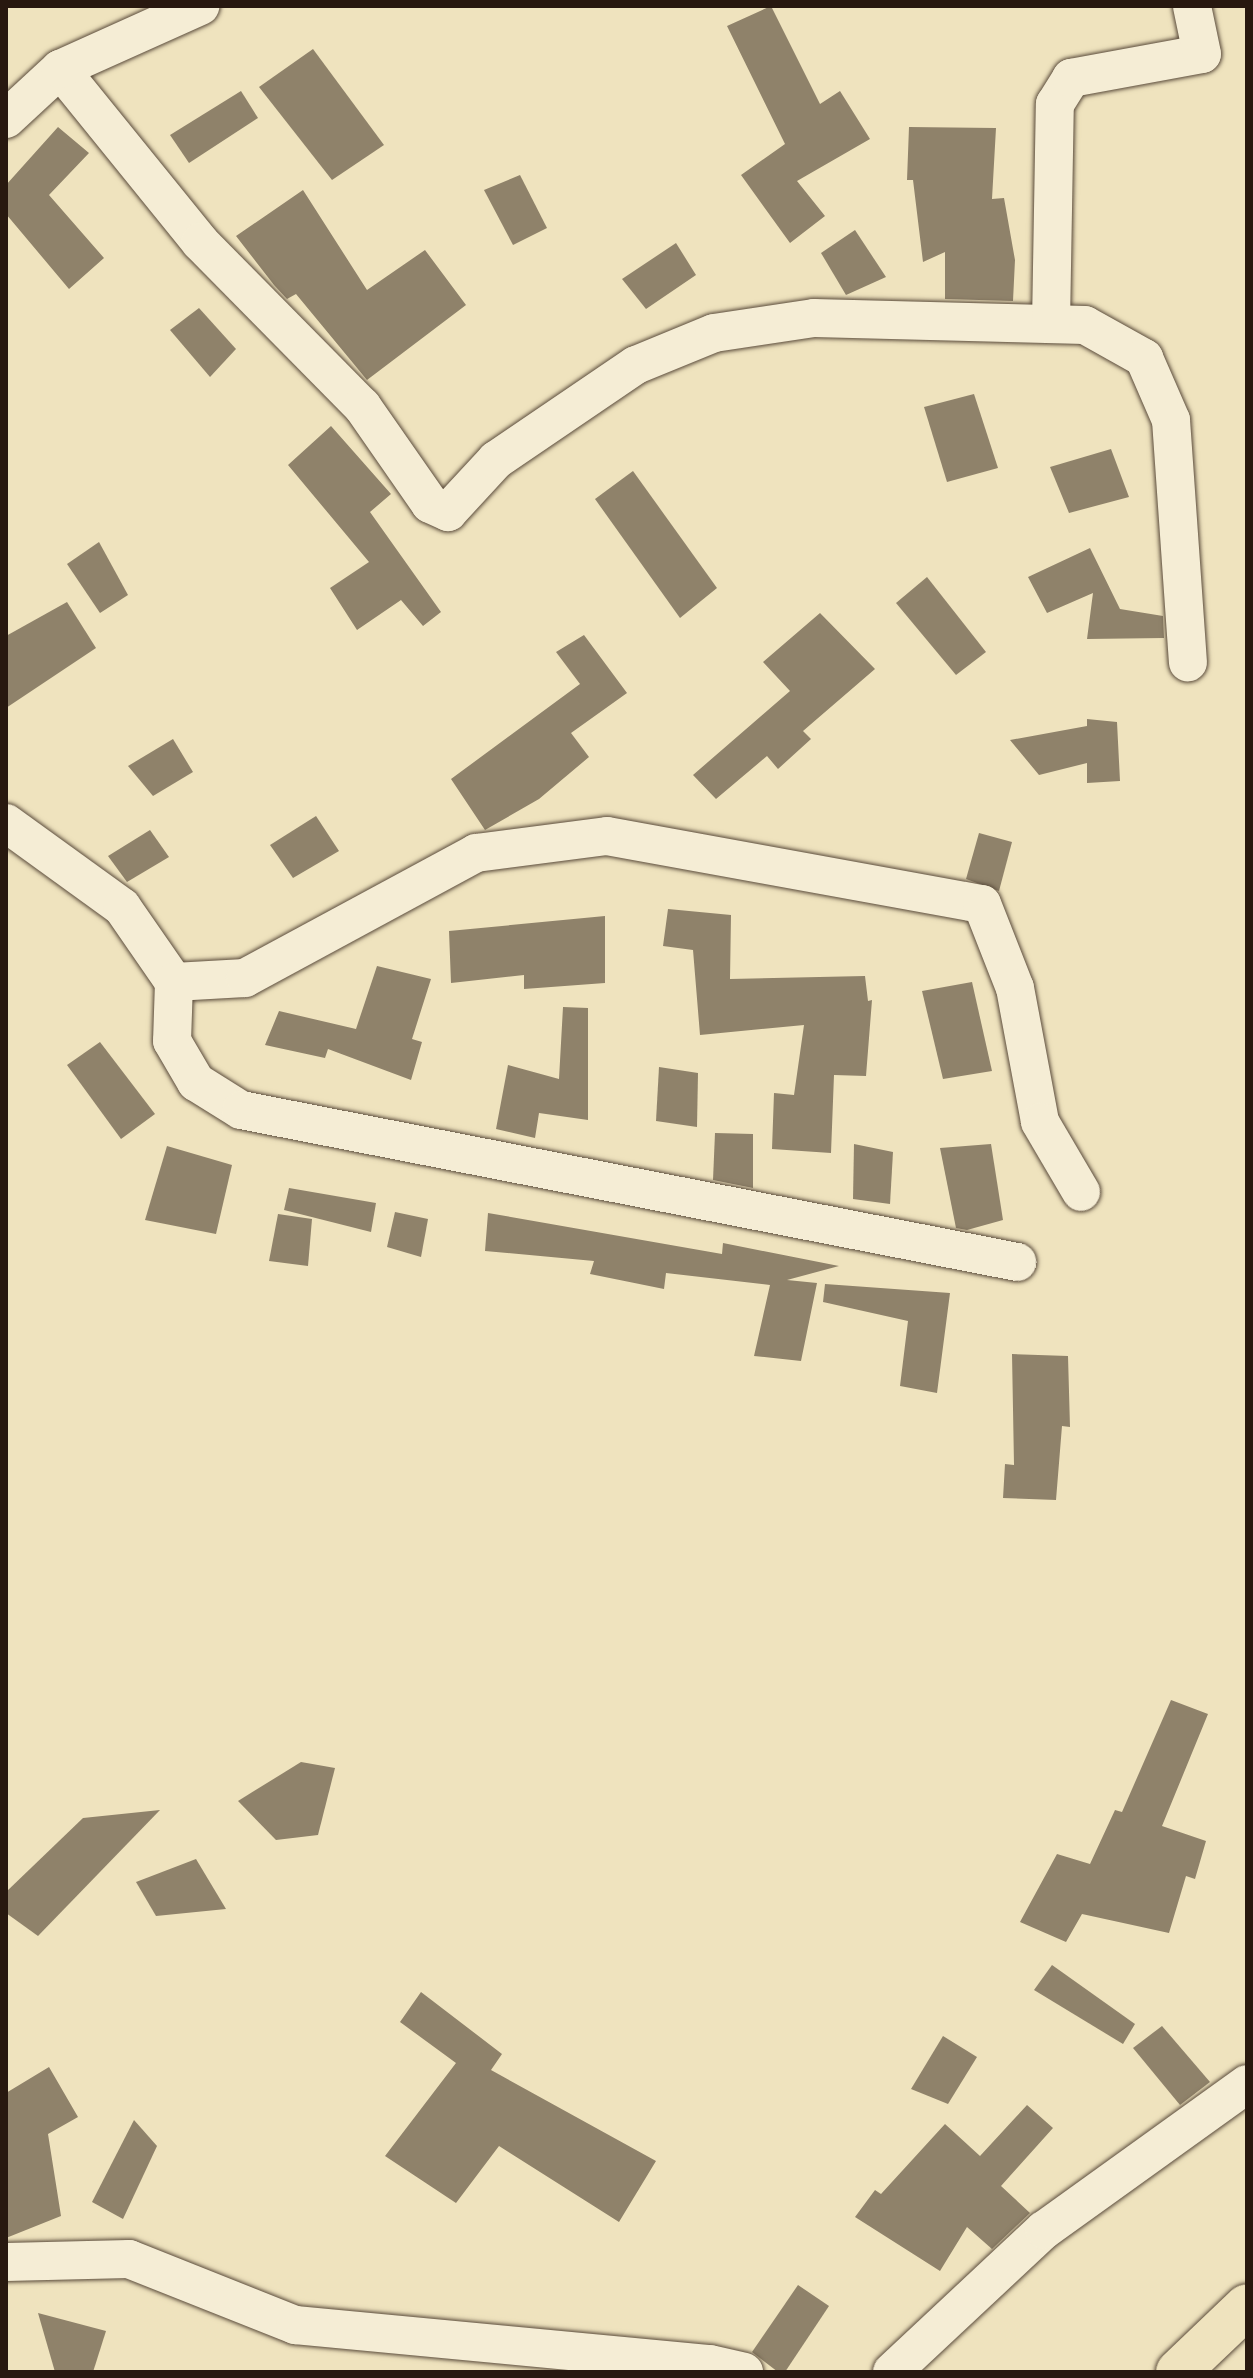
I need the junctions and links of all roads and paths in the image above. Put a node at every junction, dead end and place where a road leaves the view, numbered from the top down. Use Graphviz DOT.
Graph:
graph roads {
  1 [pos="200,6"];
  2 [pos="1192,6"];
  3 [pos="60,69"];
  4 [pos="6,119"];
  5 [pos="1051,324"];
  6 [pos="1188,662"];
  7 [pos="6,823"];
  8 [pos="174,982"];
  9 [pos="1081,1192"];
  10 [pos="1017,1262"];
  11 [pos="1247,2084"];
  12 [pos="6,2262"];
  13 [pos="1247,2306"];
  14 [pos="744,2372"];
  15 [pos="892,2372"];
  16 [pos="1178,2372"];
  1 -- 3 [label="street"];
  2 -- 5 [label="street"];
  3 -- 4 [label="street"];
  3 -- 5 [label="street"];
  5 -- 6 [label="street"];
  7 -- 8 [label="street"];
  8 -- 9 [label="street"];
  8 -- 10 [label="street"];
  11 -- 15 [label="street"];
  12 -- 14 [label="street"];
  13 -- 16 [label="highway"];
}
